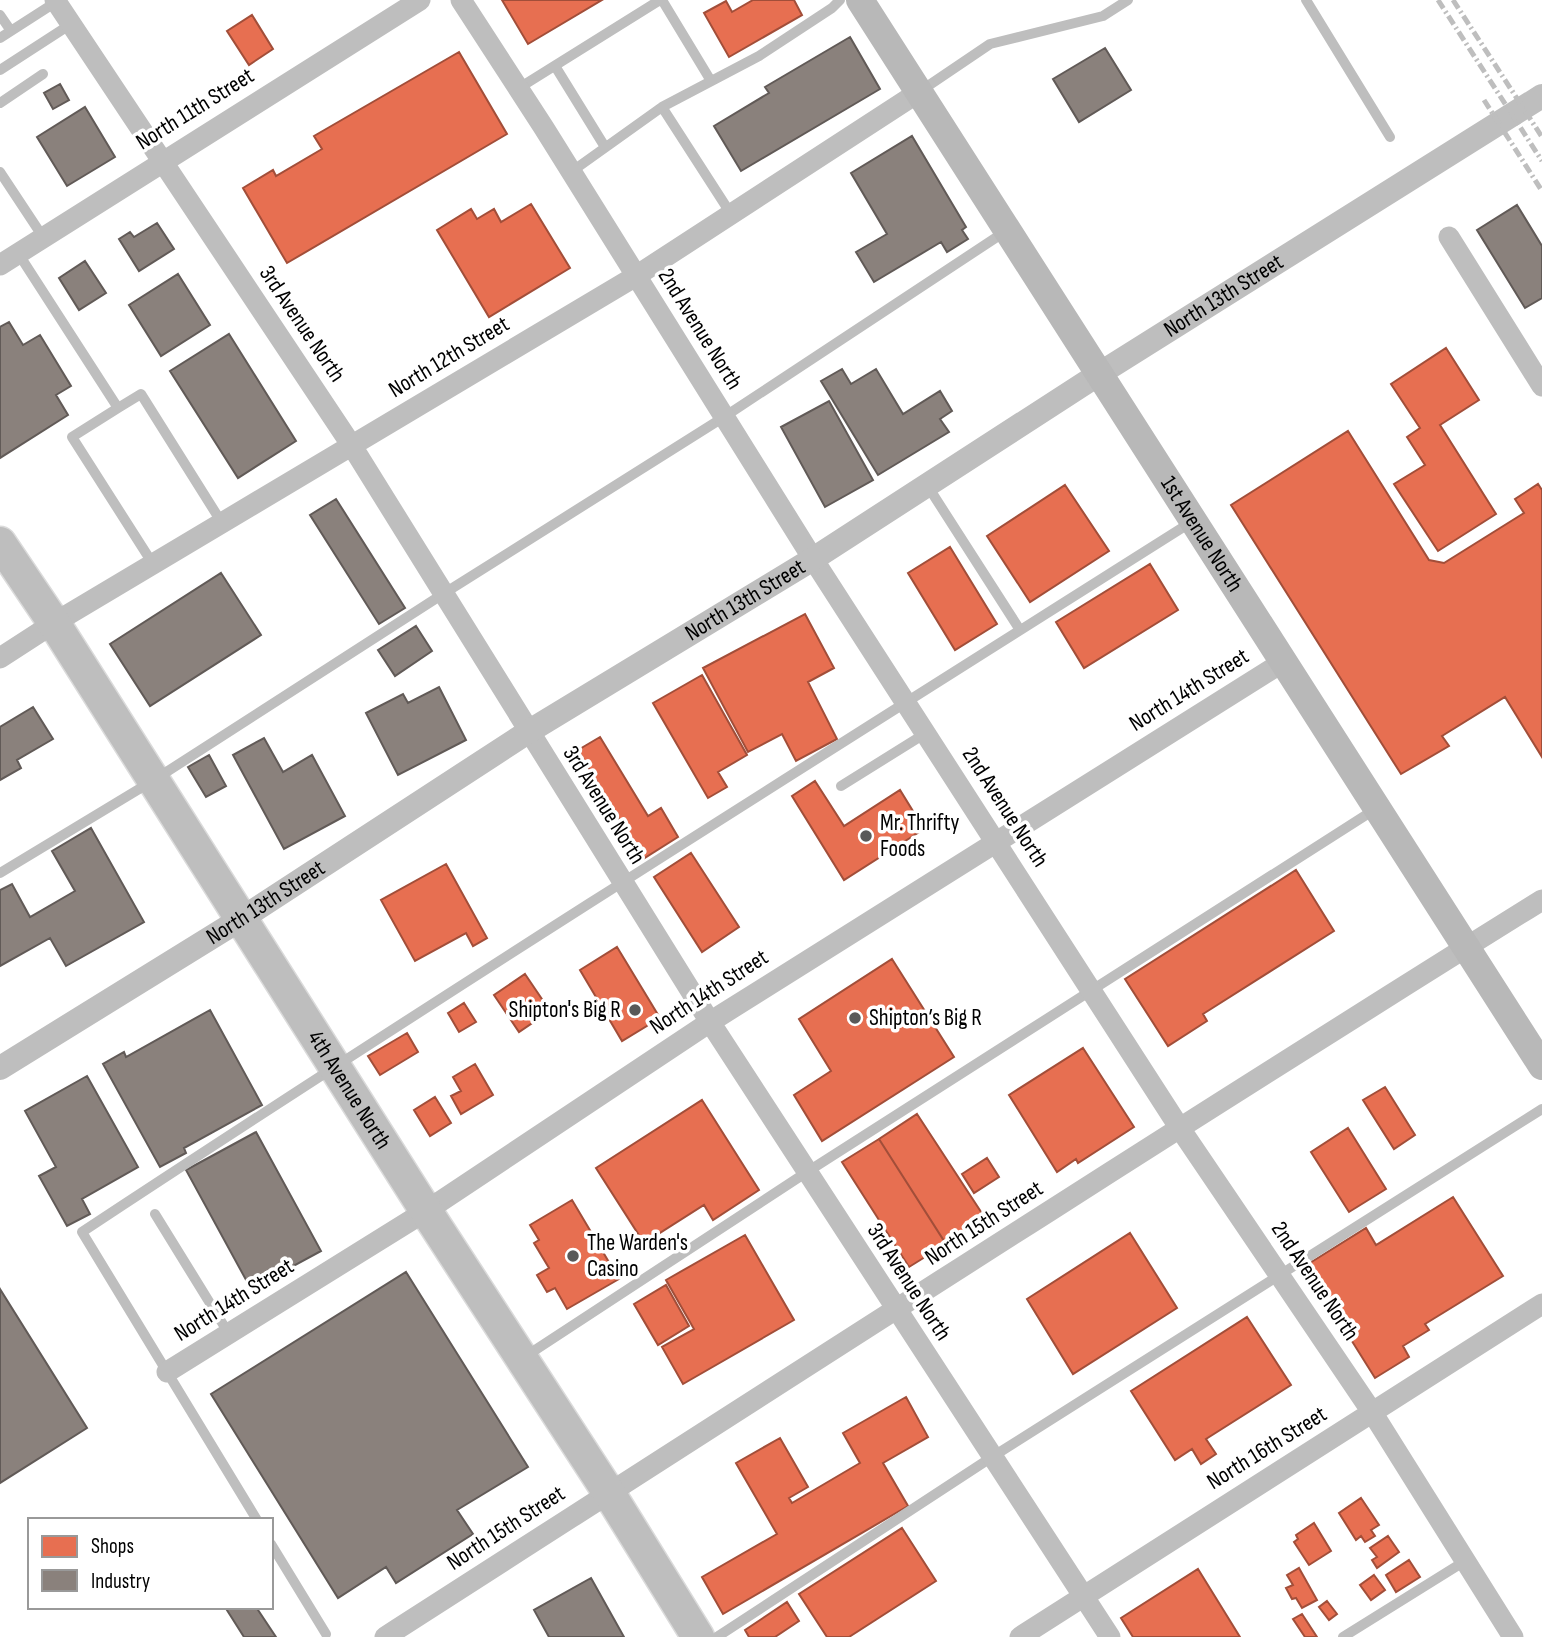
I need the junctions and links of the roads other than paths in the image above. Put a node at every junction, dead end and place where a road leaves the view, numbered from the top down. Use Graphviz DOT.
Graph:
graph roads {
  1 [pos="420,0"];
  2 [pos="461,0"];
  3 [pos="661,0"];
  4 [pos="840,0"];
  5 [pos="860,0"];
  6 [pos="1128,0"];
  7 [pos="1306,0"];
  8 [pos="55,1"];
  9 [pos="0,15"];
  10 [pos="71,24"];
  11 [pos="10,31"];
  12 [pos="0,38"];
  13 [pos="555,66"];
  14 [pos="0,70"];
  15 [pos="43,74"];
  16 [pos="711,80"];
  17 [pos="519,88"];
  18 [pos="919,92"];
  19 [pos="1542,96"];
  20 [pos="0,103"];
  21 [pos="662,107"];
  22 [pos="1390,137"];
  23 [pos="605,147"];
  24 [pos="162,161"];
  25 [pos="0,172"];
  26 [pos="571,172"];
  27 [pos="731,214"];
  28 [pos="1007,230"];
  29 [pos="43,237"];
  30 [pos="1449,237"];
  31 [pos="18,253"];
  32 [pos="0,265"];
  33 [pos="636,276"];
  34 [pos="1099,374"];
  35 [pos="1542,386"];
  36 [pos="118,408"];
  37 [pos="724,417"];
  38 [pos="352,446"];
  39 [pos="927,485"];
  40 [pos="1193,521"];
  41 [pos="222,523"];
  42 [pos="0,542"];
  43 [pos="813,559"];
  44 [pos="153,564"];
  45 [pos="443,594"];
  46 [pos="54,623"];
  47 [pos="1020,629"];
  48 [pos="0,658"];
  49 [pos="1283,662"];
  50 [pos="905,701"];
  51 [pos="528,732"];
  52 [pos="926,733"];
  53 [pos="154,780"];
  54 [pos="841,786"];
  55 [pos="1377,808"];
  56 [pos="996,841"];
  57 [pos="0,873"];
  58 [pos="623,884"];
  59 [pos="1542,900"];
  60 [pos="242,919"];
  61 [pos="1466,948"];
  62 [pos="1091,990"];
  63 [pos="710,1022"];
  64 [pos="334,1066"];
  65 [pos="1542,1066"];
  66 [pos="0,1068"];
  67 [pos="1542,1109"];
  68 [pos="1179,1127"];
  69 [pos="807,1172"];
  70 [pos="426,1212"];
  71 [pos="155,1214"];
  72 [pos="1279,1275"];
  73 [pos="1542,1304"];
  74 [pos="897,1311"];
  75 [pos="229,1334"];
  76 [pos="522,1360"];
  77 [pos="167,1372"];
  78 [pos="1372,1412"];
  79 [pos="992,1457"];
  80 [pos="609,1493"];
  81 [pos="256,1518"];
  82 [pos="273,1547"];
  83 [pos="1465,1560"];
  84 [pos="1084,1595"];
  85 [pos="326,1634"];
  86 [pos="385,1637"];
  87 [pos="698,1637"];
  88 [pos="717,1637"];
  89 [pos="1020,1637"];
  90 [pos="1110,1637"];
  91 [pos="1343,1637"];
  92 [pos="1513,1637"];
  1 -- 24 [label="street, North 11th Street"];
  2 -- 17 [label="street, 2nd Avenue North"];
  3 -- 13 [label="lane"];
  3 -- 16 [label="lane"];
  4 -- 16 [label="lane"];
  5 -- 18 [label="main road, 1st Avenue North"];
  6 -- 18 [label="lane"];
  7 -- 22 [label="lane"];
  8 -- 10 [label="street, 3rd Avenue North"];
  8 -- 11 [label="lane"];
  9 -- 11 [label="lane"];
  10 -- 14 [label="lane"];
  10 -- 24 [label="street, 3rd Avenue North"];
  11 -- 12 [label="lane"];
  13 -- 17 [label="lane"];
  13 -- 23 [label="lane"];
  15 -- 20 [label="lane"];
  16 -- 21 [label="lane"];
  17 -- 26 [label="street, 2nd Avenue North"];
  18 -- 27 [label="street, North 12th Street"];
  18 -- 28 [label="main road, 1st Avenue North"];
  19 -- 34 [label="street, North 13th Street"];
  21 -- 23 [label="lane"];
  21 -- 27 [label="lane"];
  23 -- 26 [label="lane"];
  24 -- 29 [label="street, North 11th Street"];
  24 -- 38 [label="street, 3rd Avenue North"];
  25 -- 29 [label="lane"];
  26 -- 33 [label="street, 2nd Avenue North"];
  27 -- 33 [label="street, North 12th Street"];
  28 -- 34 [label="main road, 1st Avenue North"];
  28 -- 37 [label="lane"];
  29 -- 31 [label="street, North 11th Street"];
  30 -- 35 [label="street"];
  31 -- 32 [label="street, North 11th Street"];
  31 -- 36 [label="lane"];
  33 -- 37 [label="street, 2nd Avenue North"];
  33 -- 38 [label="street, North 12th Street"];
  34 -- 39 [label="street, North 13th Street"];
  34 -- 40 [label="main road, 1st Avenue North"];
  36 -- 41 [label="lane"];
  36 -- 44 [label="lane"];
  37 -- 43 [label="street, 2nd Avenue North"];
  37 -- 45 [label="lane"];
  38 -- 41 [label="street, North 12th Street"];
  38 -- 45 [label="street, 3rd Avenue North"];
  39 -- 43 [label="street, North 13th Street"];
  39 -- 47 [label="lane"];
  40 -- 47 [label="lane"];
  40 -- 49 [label="main road, 1st Avenue North"];
  41 -- 44 [label="street, North 12th Street"];
  42 -- 46 [label="main road, 4th Avenue North"];
  43 -- 50 [label="street, 2nd Avenue North"];
  43 -- 51 [label="street, North 13th Street"];
  44 -- 46 [label="street, North 12th Street"];
  45 -- 51 [label="street, 3rd Avenue North"];
  45 -- 53 [label="lane"];
  46 -- 48 [label="street, North 12th Street"];
  46 -- 53 [label="main road, 4th Avenue North"];
  47 -- 50 [label="lane"];
  49 -- 55 [label="main road, 1st Avenue North"];
  49 -- 56 [label="street, North 14th Street"];
  50 -- 52 [label="street, 2nd Avenue North"];
  50 -- 58 [label="lane"];
  51 -- 58 [label="street, 3rd Avenue North"];
  51 -- 60 [label="street, North 13th Street"];
  52 -- 54 [label="lane"];
  52 -- 56 [label="street, 2nd Avenue North"];
  53 -- 57 [label="lane"];
  53 -- 60 [label="main road, 4th Avenue North"];
  55 -- 61 [label="main road, 1st Avenue North"];
  55 -- 62 [label="lane"];
  56 -- 62 [label="street, 2nd Avenue North"];
  56 -- 63 [label="street, North 14th Street"];
  58 -- 63 [label="street, 3rd Avenue North"];
  58 -- 64 [label="lane"];
  59 -- 61 [label="street, North 15th Street"];
  60 -- 64 [label="main road, 4th Avenue North"];
  60 -- 66 [label="street, North 13th Street"];
  61 -- 65 [label="main road, 1st Avenue North"];
  61 -- 68 [label="street, North 15th Street"];
  62 -- 68 [label="street, 2nd Avenue North"];
  62 -- 69 [label="lane"];
  63 -- 69 [label="street, 3rd Avenue North"];
  63 -- 70 [label="street, North 14th Street"];
  64 -- 70 [label="main road, 4th Avenue North"];
  64 -- 77 [label="lane"];
  67 -- 72 [label="lane"];
  68 -- 72 [label="street, 2nd Avenue North"];
  68 -- 74 [label="street, North 15th Street"];
  69 -- 74 [label="street, 3rd Avenue North"];
  69 -- 76 [label="lane"];
  70 -- 75 [label="street, North 14th Street"];
  70 -- 76 [label="main road, 4th Avenue North"];
  71 -- 75 [label="lane"];
  72 -- 78 [label="street, 2nd Avenue North"];
  72 -- 79 [label="lane"];
  73 -- 78 [label="street, North 16th Street"];
  74 -- 79 [label="street, 3rd Avenue North"];
  74 -- 80 [label="street, North 15th Street"];
  75 -- 77 [label="street, North 14th Street"];
  76 -- 80 [label="main road, 4th Avenue North"];
  77 -- 81 [label="lane"];
  78 -- 83 [label="street, 2nd Avenue North"];
  78 -- 84 [label="street, North 16th Street"];
  79 -- 84 [label="street, 3rd Avenue North"];
  79 -- 88 [label="lane"];
  80 -- 86 [label="street, North 15th Street"];
  80 -- 87 [label="main road, 4th Avenue North"];
  82 -- 85 [label="lane"];
  83 -- 91 [label="lane"];
  83 -- 92 [label="street, 2nd Avenue North"];
  84 -- 89 [label="street, North 16th Street"];
  84 -- 90 [label="street, 3rd Avenue North"];
}
